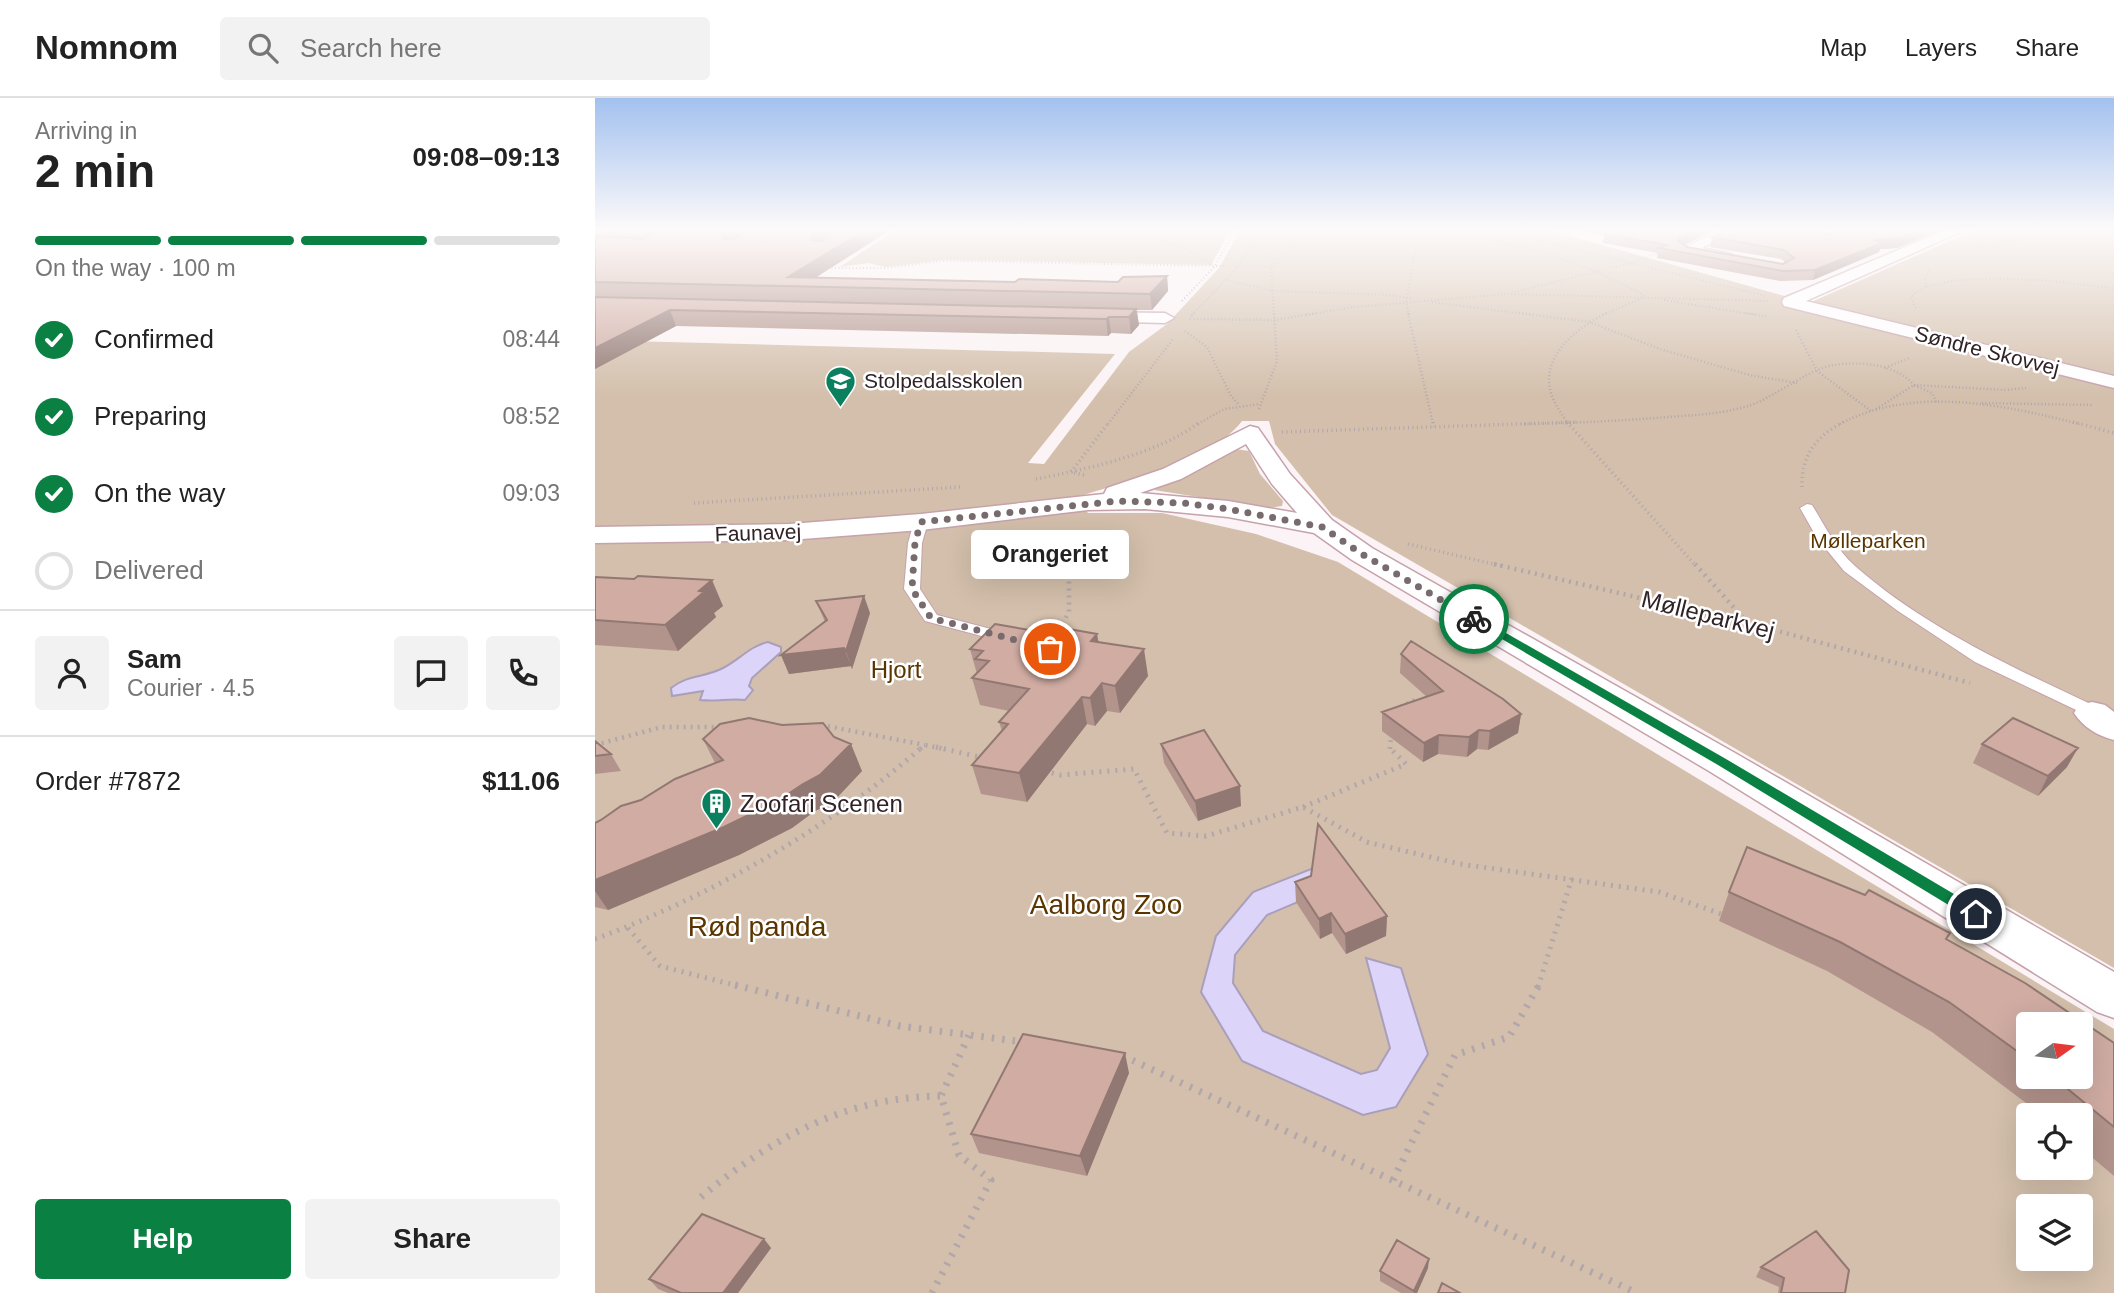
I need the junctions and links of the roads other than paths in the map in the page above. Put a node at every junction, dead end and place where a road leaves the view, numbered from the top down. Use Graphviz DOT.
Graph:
graph roads {
  1 [pos="1845,285"];
  2 [pos="1067,316"];
  3 [pos="1165,318"];
  4 [pos="2114,382"];
  5 [pos="1077,503"];
  6 [pos="1807,508"];
  7 [pos="921,522"];
  8 [pos="1322,527"];
  9 [pos="595,535"];
  10 [pos="1050,649"];
  11 [pos="2107,721"];
  12 [pos="2114,997"];
  1 -- 4 [label="street, Søndre Skovvej"];
  2 -- 3 [label="street"];
  5 -- 7 [label="street, Faunavej"];
  5 -- 8 [label="street, Faunavej"];
  5 -- 8 [label="street, Faunavej"];
  6 -- 11 [label="lane"];
  7 -- 9 [label="street, Faunavej"];
  7 -- 10 [label="lane"];
  8 -- 12 [label="street, Faunavej"];
}
